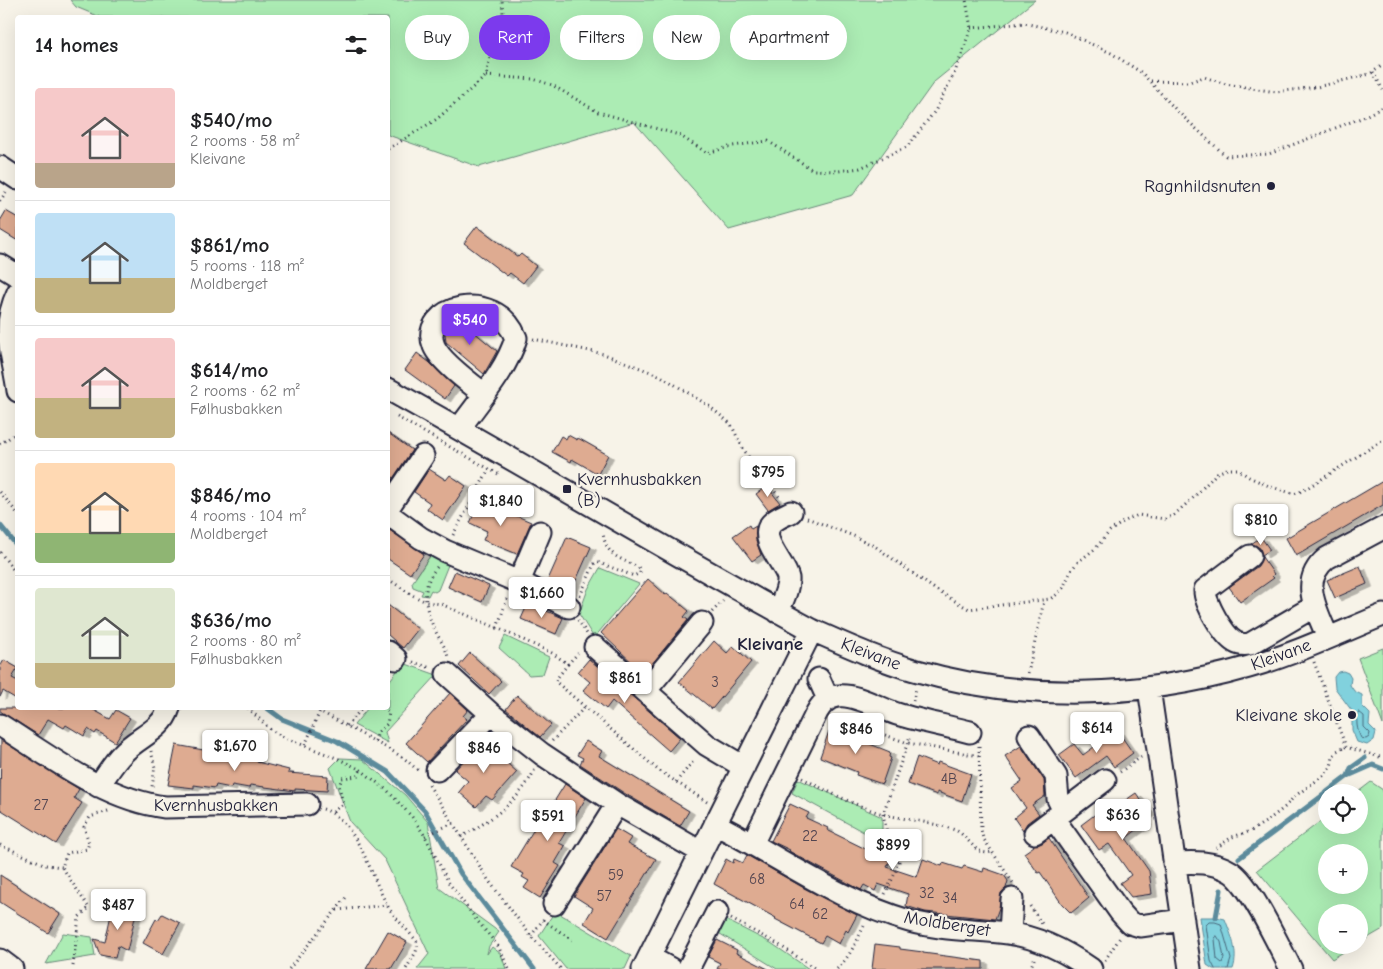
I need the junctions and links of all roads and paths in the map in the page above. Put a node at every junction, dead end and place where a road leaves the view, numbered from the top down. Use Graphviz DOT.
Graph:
graph roads {
  1 [pos="502,0"];
  2 [pos="966,0"];
  3 [pos="971,28"];
  4 [pos="1383,65"];
  5 [pos="1373,72"];
  6 [pos="486,76"];
  7 [pos="1150,81"];
  8 [pos="1383,90"];
  9 [pos="1383,107"];
  10 [pos="390,148"];
  11 [pos="0,167"];
  12 [pos="12,186"];
  13 [pos="0,201"];
  14 [pos="0,265"];
  15 [pos="15,274"];
  16 [pos="15,298"];
  17 [pos="516,338"];
  18 [pos="15,371"];
  19 [pos="390,390"];
  20 [pos="484,394"];
  21 [pos="459,429"];
  22 [pos="15,434"];
  23 [pos="1383,440"];
  24 [pos="0,444"];
  25 [pos="423,456"];
  26 [pos="489,469"];
  27 [pos="0,492"];
  28 [pos="390,505"];
  29 [pos="15,510"];
  30 [pos="791,512"];
  31 [pos="390,515"];
  32 [pos="1383,528"];
  33 [pos="540,532"];
  34 [pos="445,551"];
  35 [pos="0,552"];
  36 [pos="1250,556"];
  37 [pos="15,572"];
  38 [pos="516,581"];
  39 [pos="1044,601"];
  40 [pos="1315,606"];
  41 [pos="569,607"];
  42 [pos="778,612"];
  43 [pos="1383,615"];
  44 [pos="702,623"];
  45 [pos="497,628"];
  46 [pos="812,630"];
  47 [pos="1328,638"];
  48 [pos="595,647"];
  49 [pos="398,657"];
  50 [pos="1314,662"];
  51 [pos="568,664"];
  52 [pos="443,669"];
  53 [pos="820,679"];
  54 [pos="1149,688"];
  55 [pos="916,689"];
  56 [pos="646,690"];
  57 [pos="1024,691"];
  58 [pos="823,705"];
  59 [pos="585,707"];
  60 [pos="168,710"];
  61 [pos="250,710"];
  62 [pos="360,710"];
  63 [pos="386,710"];
  64 [pos="914,710"];
  65 [pos="320,711"];
  66 [pos="491,714"];
  67 [pos="0,725"];
  68 [pos="347,726"];
  69 [pos="974,735"];
  70 [pos="1029,736"];
  71 [pos="375,741"];
  72 [pos="908,743"];
  73 [pos="305,745"];
  74 [pos="707,745"];
  75 [pos="1346,747"];
  76 [pos="542,754"];
  77 [pos="1145,754"];
  78 [pos="153,755"];
  79 [pos="980,756"];
  80 [pos="1383,758"];
  81 [pos="744,767"];
  82 [pos="361,770"];
  83 [pos="788,771"];
  84 [pos="429,776"];
  85 [pos="1105,780"];
  86 [pos="676,782"];
  87 [pos="98,786"];
  88 [pos="151,791"];
  89 [pos="124,798"];
  90 [pos="307,804"];
  91 [pos="617,804"];
  92 [pos="333,812"];
  93 [pos="884,814"];
  94 [pos="714,815"];
  95 [pos="1059,815"];
  96 [pos="453,823"];
  97 [pos="1035,833"];
  98 [pos="424,836"];
  99 [pos="461,837"];
  100 [pos="752,844"];
  101 [pos="0,845"];
  102 [pos="701,852"];
  103 [pos="992,852"];
  104 [pos="1174,863"];
  105 [pos="1206,863"];
  106 [pos="62,867"];
  107 [pos="348,895"];
  108 [pos="1019,897"];
  109 [pos="387,905"];
  110 [pos="873,909"];
  111 [pos="336,910"];
  112 [pos="548,912"];
  113 [pos="717,912"];
  114 [pos="1183,920"];
  115 [pos="1130,923"];
  116 [pos="1044,927"];
  117 [pos="1010,933"];
  118 [pos="572,940"];
  119 [pos="0,960"];
  120 [pos="646,963"];
  121 [pos="73,966"];
  122 [pos="1095,968"];
  123 [pos="12,969"];
  124 [pos="289,969"];
  125 [pos="406,969"];
  126 [pos="509,969"];
  127 [pos="561,969"];
  128 [pos="672,969"];
  129 [pos="688,969"];
  130 [pos="816,969"];
  131 [pos="837,969"];
  132 [pos="1190,969"];
  133 [pos="1291,969"];
  1 -- 6 [label="path"];
  2 -- 3 [label="path"];
  3 -- 6 [label="path"];
  3 -- 7 [label="path"];
  4 -- 5 [label="path"];
  5 -- 7 [label="path"];
  5 -- 8 [label="path"];
  6 -- 10 [label="path"];
  7 -- 9 [label="path"];
  11 -- 12 [label="street"];
  12 -- 13 [label="path"];
  14 -- 15 [label="street"];
  16 -- 18 [label="street"];
  17 -- 20 [label="street"];
  17 -- 20 [label="street"];
  17 -- 30 [label="path"];
  19 -- 21 [label="street, Kleivane"];
  20 -- 21 [label="street"];
  21 -- 42 [label="street, Kleivane"];
  22 -- 24 [label="path"];
  23 -- 39 [label="path"];
  25 -- 28 [label="street"];
  26 -- 34 [label="path"];
  27 -- 29 [label="path"];
  30 -- 39 [label="path"];
  30 -- 42 [label="street"];
  31 -- 34 [label="street"];
  32 -- 40 [label="street, Kleivane"];
  33 -- 38 [label="street"];
  34 -- 38 [label="street"];
  34 -- 52 [label="path"];
  35 -- 37 [label="path"];
  36 -- 40 [label="street"];
  38 -- 41 [label="street"];
  38 -- 45 [label="path"];
  39 -- 57 [label="path"];
  40 -- 47 [label="street, Kleivane"];
  42 -- 46 [label="street, Kleivane"];
  43 -- 47 [label="street, Kleivane"];
  44 -- 56 [label="street"];
  46 -- 57 [label="street, Kleivane"];
  46 -- 81 [label="street"];
  47 -- 54 [label="street, Kleivane"];
  48 -- 56 [label="street"];
  49 -- 52 [label="path"];
  50 -- 75 [label="path"];
  51 -- 59 [label="path"];
  52 -- 66 [label="street"];
  53 -- 58 [label="street"];
  54 -- 57 [label="street, Kleivane"];
  54 -- 104 [label="street"];
  55 -- 64 [label="path"];
  56 -- 74 [label="street"];
  58 -- 64 [label="street"];
  58 -- 72 [label="path"];
  58 -- 83 [label="street"];
  59 -- 76 [label="path"];
  59 -- 86 [label="path"];
  60 -- 87 [label="street"];
  61 -- 73 [label="path"];
  62 -- 68 [label="path"];
  63 -- 71 [label="path"];
  64 -- 69 [label="street"];
  64 -- 72 [label="path"];
  65 -- 68 [label="path"];
  65 -- 73 [label="path"];
  66 -- 76 [label="street"];
  66 -- 84 [label="street"];
  67 -- 87 [label="street, Kvernhusbakken"];
  68 -- 71 [label="path"];
  69 -- 79 [label="path"];
  70 -- 95 [label="street"];
  71 -- 84 [label="path"];
  72 -- 79 [label="path"];
  72 -- 93 [label="path"];
  73 -- 82 [label="path"];
  74 -- 81 [label="street"];
  74 -- 86 [label="path"];
  75 -- 80 [label="path"];
  75 -- 105 [label="path"];
  76 -- 91 [label="street"];
  76 -- 99 [label="path"];
  77 -- 85 [label="path"];
  78 -- 88 [label="path"];
  79 -- 103 [label="path"];
  81 -- 94 [label="street"];
  82 -- 92 [label="path"];
  82 -- 98 [label="path"];
  83 -- 93 [label="path"];
  83 -- 100 [label="street"];
  84 -- 96 [label="path"];
  85 -- 95 [label="street"];
  86 -- 94 [label="path"];
  87 -- 89 [label="street, Kvernhusbakken"];
  89 -- 90 [label="street, Kvernhusbakken"];
  89 -- 106 [label="path"];
  90 -- 92 [label="path"];
  91 -- 102 [label="street"];
  91 -- 112 [label="street"];
  92 -- 109 [label="path"];
  93 -- 103 [label="path"];
  93 -- 110 [label="path"];
  94 -- 100 [label="street, Moldberget"];
  94 -- 102 [label="street"];
  95 -- 97 [label="street"];
  95 -- 115 [label="street"];
  96 -- 98 [label="path"];
  96 -- 99 [label="path"];
  98 -- 126 [label="path"];
  99 -- 127 [label="path"];
  100 -- 110 [label="street, Moldberget"];
  101 -- 106 [label="path"];
  102 -- 120 [label="street"];
  103 -- 108 [label="path"];
  104 -- 105 [label="street"];
  104 -- 114 [label="street"];
  105 -- 133 [label="street"];
  106 -- 121 [label="path"];
  107 -- 111 [label="path"];
  108 -- 116 [label="path"];
  108 -- 117 [label="street"];
  109 -- 111 [label="path"];
  109 -- 125 [label="path"];
  110 -- 117 [label="street, Moldberget"];
  110 -- 131 [label="path"];
  111 -- 124 [label="path"];
  112 -- 118 [label="path"];
  113 -- 129 [label="street"];
  113 -- 130 [label="path"];
  114 -- 115 [label="street"];
  114 -- 132 [label="street"];
  115 -- 122 [label="path"];
  117 -- 122 [label="street, Moldberget"];
  119 -- 123 [label="street"];
  120 -- 128 [label="street"];
}
